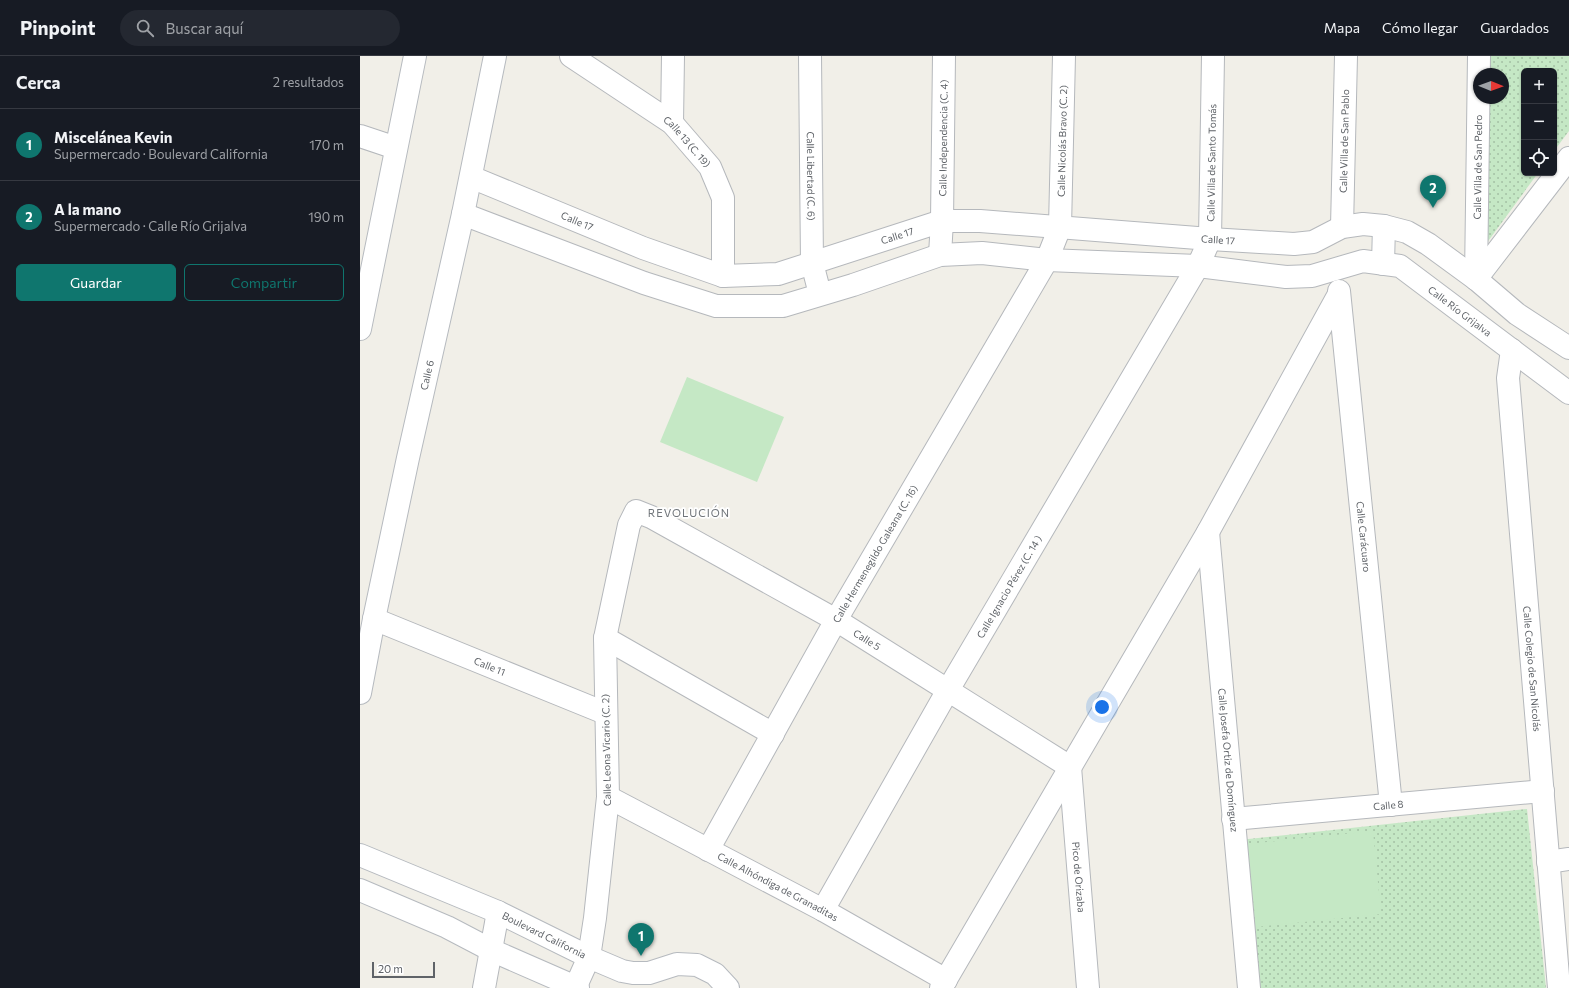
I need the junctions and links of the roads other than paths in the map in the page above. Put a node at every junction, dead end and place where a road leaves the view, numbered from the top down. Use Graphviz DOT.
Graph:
graph roads {
  1 [pos="415,56"];
  2 [pos="495,56"];
  3 [pos="571,56"];
  4 [pos="673,56"];
  5 [pos="810,56"];
  6 [pos="944,56"];
  7 [pos="1064,56"];
  8 [pos="1213,56"];
  9 [pos="1346,56"];
  10 [pos="1479,56"];
  11 [pos="672,122"];
  12 [pos="360,136"];
  13 [pos="396,148"];
  14 [pos="1569,158"];
  15 [pos="470,177"];
  16 [pos="463,214"];
  17 [pos="942,220"];
  18 [pos="1060,226"];
  19 [pos="1384,226"];
  20 [pos="1342,227"];
  21 [pos="1210,239"];
  22 [pos="940,255"];
  23 [pos="1047,260"];
  24 [pos="812,263"];
  25 [pos="1383,264"];
  26 [pos="1198,266"];
  27 [pos="1339,268"];
  28 [pos="722,276"];
  29 [pos="1476,279"];
  30 [pos="820,294"];
  31 [pos="1339,294"];
  32 [pos="361,320"];
  33 [pos="1569,348"];
  34 [pos="1512,350"];
  35 [pos="1569,393"];
  36 [pos="636,511"];
  37 [pos="1208,532"];
  38 [pos="374,619"];
  39 [pos="836,620"];
  40 [pos="605,638"];
  41 [pos="948,690"];
  42 [pos="360,693"];
  43 [pos="605,714"];
  44 [pos="773,734"];
  45 [pos="1070,767"];
  46 [pos="1543,791"];
  47 [pos="608,797"];
  48 [pos="1391,805"];
  49 [pos="1233,819"];
  50 [pos="708,850"];
  51 [pos="360,855"];
  52 [pos="1559,861"];
  53 [pos="360,890"];
  54 [pos="824,910"];
  55 [pos="498,912"];
  56 [pos="491,950"];
  57 [pos="589,957"];
  58 [pos="644,981"];
  59 [pos="944,984"];
  60 [pos="484,988"];
  61 [pos="576,988"];
  62 [pos="728,988"];
  63 [pos="1088,988"];
  64 [pos="1249,988"];
  65 [pos="1560,988"];
  1 -- 13 [label="street"];
  2 -- 15 [label="street, Calle 6"];
  3 -- 11 [label="street, Calle 13 (C. 19)"];
  4 -- 11 [label="street"];
  5 -- 24 [label="street, Calle Libertad (C. 6)"];
  6 -- 17 [label="street, Calle Independencia (C. 4)"];
  7 -- 18 [label="street, Calle Nicolás Bravo (C. 2)"];
  8 -- 21 [label="street, Calle Villa de Santo Tomás"];
  9 -- 20 [label="street, Calle Villa de San Pablo"];
  10 -- 29 [label="street, Calle Villa de San Pedro"];
  11 -- 28 [label="street, Calle 13 (C. 19)"];
  12 -- 13 [label="street"];
  13 -- 32 [label="street"];
  14 -- 29 [label="street"];
  15 -- 16 [label="street, Calle 6"];
  15 -- 28 [label="street, Calle 17"];
  16 -- 30 [label="street"];
  16 -- 38 [label="street, Calle 6"];
  17 -- 18 [label="street, Calle 17"];
  17 -- 22 [label="street, Calle Independencia (C. 4)"];
  17 -- 24 [label="street, Calle 17"];
  18 -- 21 [label="street, Calle 17"];
  18 -- 23 [label="street, Calle Nicolás Bravo (C. 2)"];
  19 -- 20 [label="street"];
  19 -- 25 [label="street"];
  19 -- 29 [label="street"];
  20 -- 21 [label="street, Calle 17"];
  21 -- 26 [label="street, Calle Villa de Santo Tomás"];
  22 -- 23 [label="street"];
  22 -- 30 [label="street"];
  23 -- 26 [label="street"];
  23 -- 39 [label="street, Calle Hermenegildo Galeana (C. 16)"];
  24 -- 28 [label="street, Calle 17"];
  24 -- 30 [label="street, Calle Libertad (C. 6)"];
  25 -- 27 [label="street, Calle Río Grijalva"];
  25 -- 34 [label="street, Calle Río Grijalva"];
  26 -- 27 [label="street"];
  26 -- 41 [label="street, Calle Ignacio Pérez (C. 14 )"];
  27 -- 31 [label="street, Calle Carácuaro"];
  29 -- 33 [label="street"];
  31 -- 37 [label="street"];
  31 -- 48 [label="street, Calle Carácuaro"];
  34 -- 35 [label="street, Calle Río Grijalva"];
  34 -- 46 [label="street, Calle Colegio de San Nicolás"];
  36 -- 39 [label="street, Calle 5"];
  36 -- 40 [label="street, Calle Leona Vicario (C. 2)"];
  37 -- 45 [label="street"];
  37 -- 49 [label="street, Calle Josefa Ortiz de Domínguez"];
  38 -- 42 [label="street, Calle 6"];
  38 -- 43 [label="street, Calle 11"];
  39 -- 41 [label="street, Calle 5"];
  39 -- 44 [label="street, Calle Hermenegildo Galeana (C. 16)"];
  40 -- 43 [label="street, Calle Leona Vicario (C. 2)"];
  40 -- 44 [label="street"];
  41 -- 45 [label="street, Calle 5"];
  41 -- 54 [label="street, Calle Ignacio Pérez (C. 14 )"];
  43 -- 47 [label="street, Calle Leona Vicario (C. 2)"];
  44 -- 50 [label="street, Calle Hermenegildo Galeana (C. 16)"];
  45 -- 59 [label="street"];
  45 -- 63 [label="street, Pico de Orizaba"];
  46 -- 48 [label="street, Calle 8"];
  46 -- 52 [label="street, Calle Colegio de San Nicolás"];
  47 -- 50 [label="street, Calle Alhóndiga de Granaditas"];
  47 -- 57 [label="street, Calle Leona Vicario (C. 2)"];
  48 -- 49 [label="street, Calle 8"];
  49 -- 64 [label="street, Calle Josefa Ortiz de Domínguez"];
  50 -- 54 [label="street, Calle Alhóndiga de Granaditas"];
  51 -- 55 [label="street, Boulevard California"];
  52 -- 65 [label="street, Calle Colegio de San Nicolás"];
  53 -- 56 [label="street"];
  54 -- 59 [label="street, Calle Alhóndiga de Granaditas"];
  55 -- 56 [label="street"];
  55 -- 57 [label="street, Boulevard California"];
  56 -- 60 [label="street"];
  56 -- 61 [label="street"];
  57 -- 58 [label="street, Boulevard California"];
  57 -- 61 [label="street, Calle Leona Vicario (C. 2)"];
  58 -- 62 [label="street, Boulevard California"];
}
